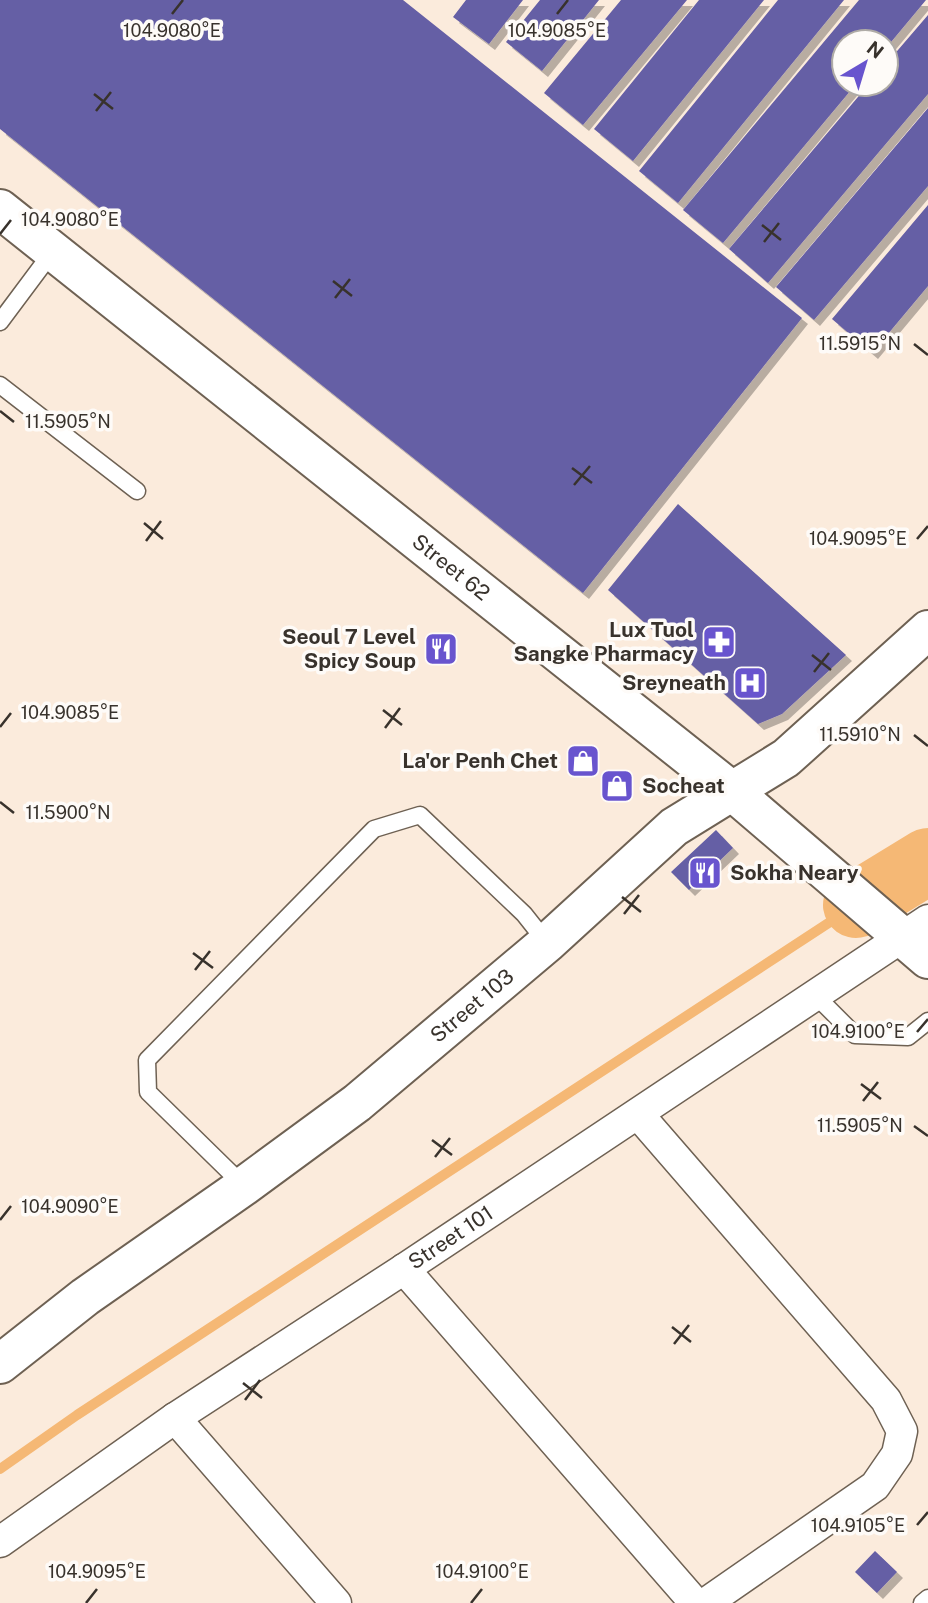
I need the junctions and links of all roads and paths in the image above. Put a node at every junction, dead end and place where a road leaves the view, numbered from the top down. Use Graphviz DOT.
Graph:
graph roads {
  1 [pos="0,209"];
  2 [pos="53,251"];
  3 [pos="0,323"];
  4 [pos="0,385"];
  5 [pos="137,491"];
  6 [pos="928,630"];
  7 [pos="732,791"];
  8 [pos="909,933"];
  9 [pos="547,943"];
  10 [pos="815,995"];
  11 [pos="928,1021"];
  12 [pos="638,1114"];
  13 [pos="244,1186"];
  14 [pos="404,1269"];
  15 [pos="0,1364"];
  16 [pos="175,1418"];
  17 [pos="0,1542"];
  18 [pos="928,1598"];
  19 [pos="336,1603"];
  20 [pos="695,1603"];
  21 [pos="706,1603"];
  22 [pos="922,1603"];
  1 -- 2 [label="street, Street 62"];
  2 -- 3 [label="lane"];
  2 -- 7 [label="street, Street 62"];
  4 -- 5 [label="lane"];
  6 -- 7 [label="street, Street 103"];
  7 -- 8 [label="street, Street 62"];
  7 -- 9 [label="street, Street 103"];
  8 -- 10 [label="street, Street 101"];
  9 -- 13 [label="street, Street 103"];
  9 -- 13 [label="lane"];
  10 -- 11 [label="lane"];
  10 -- 12 [label="street, Street 101"];
  12 -- 14 [label="street, Street 101"];
  12 -- 21 [label="street"];
  13 -- 15 [label="street, Street 103"];
  14 -- 16 [label="street, Street 101"];
  14 -- 20 [label="street"];
  16 -- 17 [label="street, Street 101"];
  16 -- 19 [label="street"];
  18 -- 22 [label="lane"];
}
